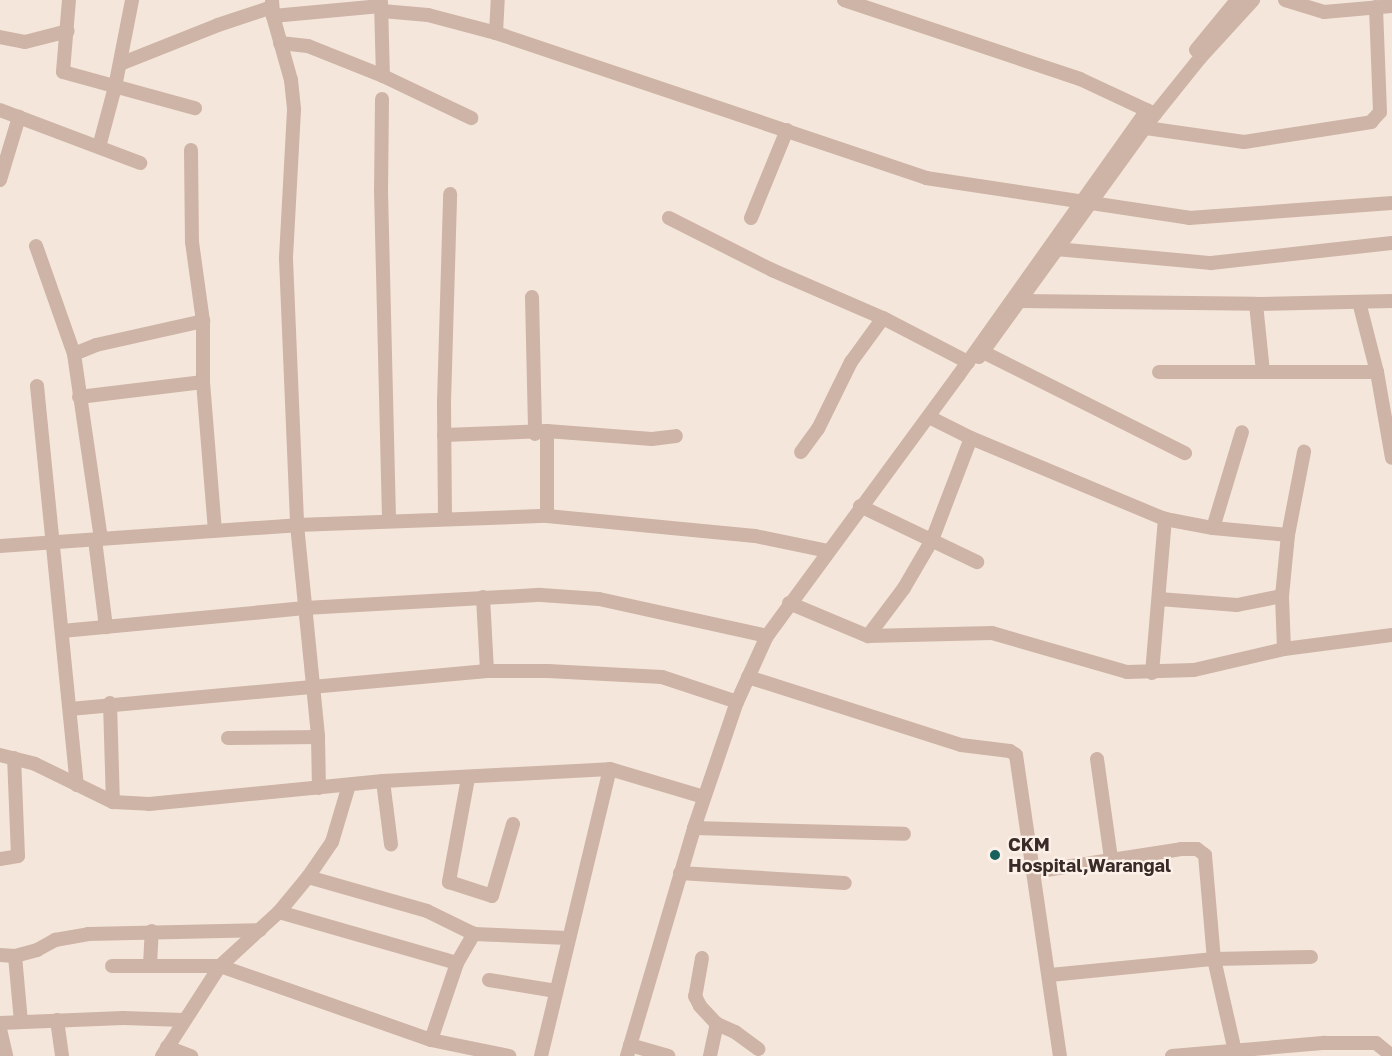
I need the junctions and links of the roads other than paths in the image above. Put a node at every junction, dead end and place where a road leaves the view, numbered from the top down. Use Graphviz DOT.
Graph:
graph roads {
  1 [pos="69,0"];
  2 [pos="132,0"];
  3 [pos="498,0"];
  4 [pos="844,0"];
  5 [pos="1238,0"];
  6 [pos="1253,0"];
  7 [pos="1285,0"];
  8 [pos="878,5"];
  9 [pos="381,6"];
  10 [pos="1392,6"];
  11 [pos="1376,7"];
  12 [pos="272,8"];
  13 [pos="68,31"];
  14 [pos="496,33"];
  15 [pos="0,37"];
  16 [pos="282,49"];
  17 [pos="120,64"];
  18 [pos="383,76"];
  19 [pos="115,87"];
  20 [pos="382,99"];
  21 [pos="195,108"];
  22 [pos="0,110"];
  23 [pos="1155,114"];
  24 [pos="19,117"];
  25 [pos="471,118"];
  26 [pos="1146,128"];
  27 [pos="787,130"];
  28 [pos="99,147"];
  29 [pos="191,150"];
  30 [pos="140,163"];
  31 [pos="0,180"];
  32 [pos="450,194"];
  33 [pos="1392,203"];
  34 [pos="1090,204"];
  35 [pos="669,218"];
  36 [pos="751,218"];
  37 [pos="1392,243"];
  38 [pos="36,246"];
  39 [pos="1056,249"];
  40 [pos="532,297"];
  41 [pos="1021,301"];
  42 [pos="1392,301"];
  43 [pos="1359,302"];
  44 [pos="1256,304"];
  45 [pos="883,318"];
  46 [pos="203,321"];
  47 [pos="983,352"];
  48 [pos="75,354"];
  49 [pos="968,362"];
  50 [pos="1159,372"];
  51 [pos="1263,372"];
  52 [pos="1377,372"];
  53 [pos="203,382"];
  54 [pos="37,386"];
  55 [pos="946,392"];
  56 [pos="79,398"];
  57 [pos="929,417"];
  58 [pos="1242,432"];
  59 [pos="541,433"];
  60 [pos="444,435"];
  61 [pos="676,436"];
  62 [pos="971,438"];
  63 [pos="801,452"];
  64 [pos="1304,452"];
  65 [pos="1185,453"];
  66 [pos="1392,458"];
  67 [pos="860,506"];
  68 [pos="547,516"];
  69 [pos="445,519"];
  70 [pos="1165,519"];
  71 [pos="389,520"];
  72 [pos="297,525"];
  73 [pos="1213,528"];
  74 [pos="215,531"];
  75 [pos="1288,535"];
  76 [pos="98,539"];
  77 [pos="932,540"];
  78 [pos="54,543"];
  79 [pos="0,546"];
  80 [pos="828,551"];
  81 [pos="977,562"];
  82 [pos="1282,596"];
  83 [pos="483,597"];
  84 [pos="1159,599"];
  85 [pos="789,603"];
  86 [pos="306,608"];
  87 [pos="106,627"];
  88 [pos="62,631"];
  89 [pos="1392,635"];
  90 [pos="767,636"];
  91 [pos="868,636"];
  92 [pos="1284,649"];
  93 [pos="487,671"];
  94 [pos="1152,673"];
  95 [pos="748,677"];
  96 [pos="313,686"];
  97 [pos="737,702"];
  98 [pos="110,704"];
  99 [pos="70,709"];
  100 [pos="318,737"];
  101 [pos="228,738"];
  102 [pos="4,753"];
  103 [pos="1097,759"];
  104 [pos="610,769"];
  105 [pos="468,778"];
  106 [pos="383,781"];
  107 [pos="77,785"];
  108 [pos="349,785"];
  109 [pos="318,788"];
  110 [pos="704,797"];
  111 [pos="112,802"];
  112 [pos="513,824"];
  113 [pos="694,828"];
  114 [pos="904,834"];
  115 [pos="391,844"];
  116 [pos="0,859"];
  117 [pos="1112,859"];
  118 [pos="1033,872"];
  119 [pos="680,873"];
  120 [pos="308,878"];
  121 [pos="845,883"];
  122 [pos="279,912"];
  123 [pos="260,930"];
  124 [pos="152,931"];
  125 [pos="474,934"];
  126 [pos="568,938"];
  127 [pos="0,956"];
  128 [pos="15,956"];
  129 [pos="1311,957"];
  130 [pos="702,958"];
  131 [pos="1214,959"];
  132 [pos="457,963"];
  133 [pos="150,965"];
  134 [pos="112,966"];
  135 [pos="219,966"];
  136 [pos="1050,975"];
  137 [pos="489,980"];
  138 [pos="556,991"];
  139 [pos="57,1020"];
  140 [pos="184,1020"];
  141 [pos="21,1022"];
  142 [pos="0,1023"];
  143 [pos="717,1024"];
  144 [pos="0,1029"];
  145 [pos="431,1040"];
  146 [pos="758,1049"];
  147 [pos="628,1051"];
  148 [pos="168,1052"];
  149 [pos="1234,1053"];
  150 [pos="6,1056"];
  151 [pos="62,1056"];
  152 [pos="191,1056"];
  153 [pos="509,1056"];
  154 [pos="541,1056"];
  155 [pos="668,1056"];
  156 [pos="710,1056"];
  157 [pos="1060,1056"];
  158 [pos="1172,1056"];
  159 [pos="1392,1056"];
  1 -- 13 [label="street"];
  2 -- 17 [label="street"];
  3 -- 14 [label="street"];
  4 -- 8 [label="street"];
  5 -- 49 [label="street, bridge"];
  6 -- 23 [label="street"];
  7 -- 11 [label="street"];
  8 -- 23 [label="street"];
  9 -- 12 [label="street"];
  9 -- 14 [label="street"];
  9 -- 18 [label="street"];
  10 -- 11 [label="street"];
  11 -- 26 [label="street"];
  12 -- 16 [label="street"];
  12 -- 17 [label="street"];
  13 -- 15 [label="street"];
  13 -- 19 [label="street"];
  14 -- 27 [label="street"];
  16 -- 18 [label="street"];
  16 -- 72 [label="street"];
  17 -- 19 [label="street"];
  18 -- 25 [label="street"];
  19 -- 21 [label="street"];
  19 -- 28 [label="street"];
  20 -- 71 [label="street"];
  22 -- 24 [label="street"];
  23 -- 26 [label="street"];
  24 -- 28 [label="street"];
  24 -- 31 [label="street"];
  26 -- 34 [label="street"];
  27 -- 34 [label="street"];
  27 -- 36 [label="street"];
  28 -- 30 [label="street"];
  29 -- 46 [label="street"];
  32 -- 60 [label="street"];
  33 -- 34 [label="street"];
  34 -- 39 [label="street"];
  35 -- 45 [label="street"];
  37 -- 39 [label="street"];
  38 -- 48 [label="street"];
  39 -- 41 [label="street"];
  40 -- 59 [label="street"];
  41 -- 44 [label="street"];
  41 -- 47 [label="street"];
  42 -- 43 [label="street"];
  43 -- 44 [label="street"];
  43 -- 52 [label="street"];
  44 -- 51 [label="street"];
  45 -- 49 [label="street"];
  45 -- 63 [label="street"];
  46 -- 48 [label="street"];
  46 -- 53 [label="street"];
  47 -- 55 [label="street"];
  47 -- 65 [label="street"];
  48 -- 56 [label="street"];
  49 -- 55 [label="street, bridge"];
  50 -- 51 [label="street"];
  51 -- 52 [label="street"];
  52 -- 66 [label="street"];
  53 -- 56 [label="street"];
  53 -- 74 [label="street"];
  54 -- 78 [label="street"];
  55 -- 57 [label="street"];
  56 -- 76 [label="street"];
  57 -- 62 [label="street"];
  57 -- 67 [label="street"];
  58 -- 73 [label="street"];
  59 -- 60 [label="street"];
  59 -- 61 [label="street"];
  59 -- 68 [label="street"];
  60 -- 69 [label="street"];
  62 -- 70 [label="street"];
  62 -- 77 [label="street"];
  64 -- 75 [label="street"];
  67 -- 77 [label="street"];
  67 -- 80 [label="street"];
  68 -- 69 [label="street"];
  68 -- 80 [label="street"];
  69 -- 71 [label="street"];
  70 -- 73 [label="street"];
  70 -- 84 [label="street"];
  71 -- 72 [label="street"];
  72 -- 74 [label="street"];
  72 -- 86 [label="street"];
  73 -- 75 [label="street"];
  74 -- 76 [label="street"];
  75 -- 82 [label="street"];
  76 -- 78 [label="street"];
  76 -- 87 [label="street"];
  77 -- 81 [label="street"];
  77 -- 91 [label="street"];
  78 -- 79 [label="street"];
  78 -- 88 [label="street"];
  80 -- 85 [label="street"];
  82 -- 84 [label="street"];
  82 -- 92 [label="street"];
  83 -- 86 [label="street"];
  83 -- 90 [label="street"];
  83 -- 93 [label="street"];
  84 -- 94 [label="street"];
  85 -- 90 [label="street"];
  85 -- 91 [label="street"];
  86 -- 87 [label="street"];
  86 -- 96 [label="street"];
  87 -- 88 [label="street"];
  88 -- 99 [label="street"];
  89 -- 92 [label="street"];
  90 -- 95 [label="street"];
  91 -- 94 [label="street"];
  92 -- 94 [label="street"];
  93 -- 96 [label="street"];
  93 -- 97 [label="street"];
  95 -- 97 [label="street"];
  95 -- 118 [label="street"];
  96 -- 98 [label="street"];
  96 -- 100 [label="street"];
  97 -- 110 [label="street"];
  98 -- 99 [label="street"];
  98 -- 111 [label="street"];
  99 -- 107 [label="street"];
  100 -- 101 [label="street"];
  100 -- 109 [label="street"];
  102 -- 107 [label="street"];
  102 -- 116 [label="street"];
  103 -- 117 [label="street"];
  104 -- 105 [label="street"];
  104 -- 110 [label="street"];
  104 -- 126 [label="street"];
  105 -- 106 [label="street"];
  105 -- 112 [label="street"];
  106 -- 108 [label="street"];
  106 -- 115 [label="street"];
  107 -- 111 [label="street"];
  108 -- 109 [label="street"];
  108 -- 120 [label="street"];
  109 -- 111 [label="street"];
  110 -- 113 [label="street"];
  113 -- 114 [label="street"];
  113 -- 119 [label="street"];
  117 -- 118 [label="street"];
  117 -- 131 [label="street"];
  118 -- 136 [label="street"];
  119 -- 121 [label="street"];
  119 -- 147 [label="street"];
  120 -- 122 [label="street"];
  120 -- 125 [label="street"];
  122 -- 123 [label="street"];
  122 -- 132 [label="street"];
  123 -- 124 [label="street"];
  123 -- 135 [label="street"];
  124 -- 128 [label="street"];
  124 -- 133 [label="street"];
  125 -- 126 [label="street"];
  125 -- 132 [label="street"];
  126 -- 138 [label="street"];
  127 -- 128 [label="street"];
  128 -- 141 [label="street"];
  129 -- 131 [label="street"];
  130 -- 143 [label="street"];
  131 -- 136 [label="street"];
  131 -- 149 [label="street"];
  132 -- 145 [label="street"];
  133 -- 134 [label="street"];
  133 -- 135 [label="street"];
  135 -- 140 [label="street"];
  135 -- 145 [label="street"];
  136 -- 157 [label="street"];
  137 -- 138 [label="street"];
  138 -- 154 [label="street"];
  139 -- 140 [label="street"];
  139 -- 141 [label="street"];
  139 -- 151 [label="street"];
  140 -- 148 [label="street"];
  141 -- 142 [label="street"];
  143 -- 146 [label="street"];
  143 -- 156 [label="street"];
  144 -- 150 [label="street"];
  145 -- 153 [label="street"];
  147 -- 155 [label="street"];
  148 -- 152 [label="street"];
  149 -- 158 [label="street"];
  149 -- 159 [label="street"];
}
